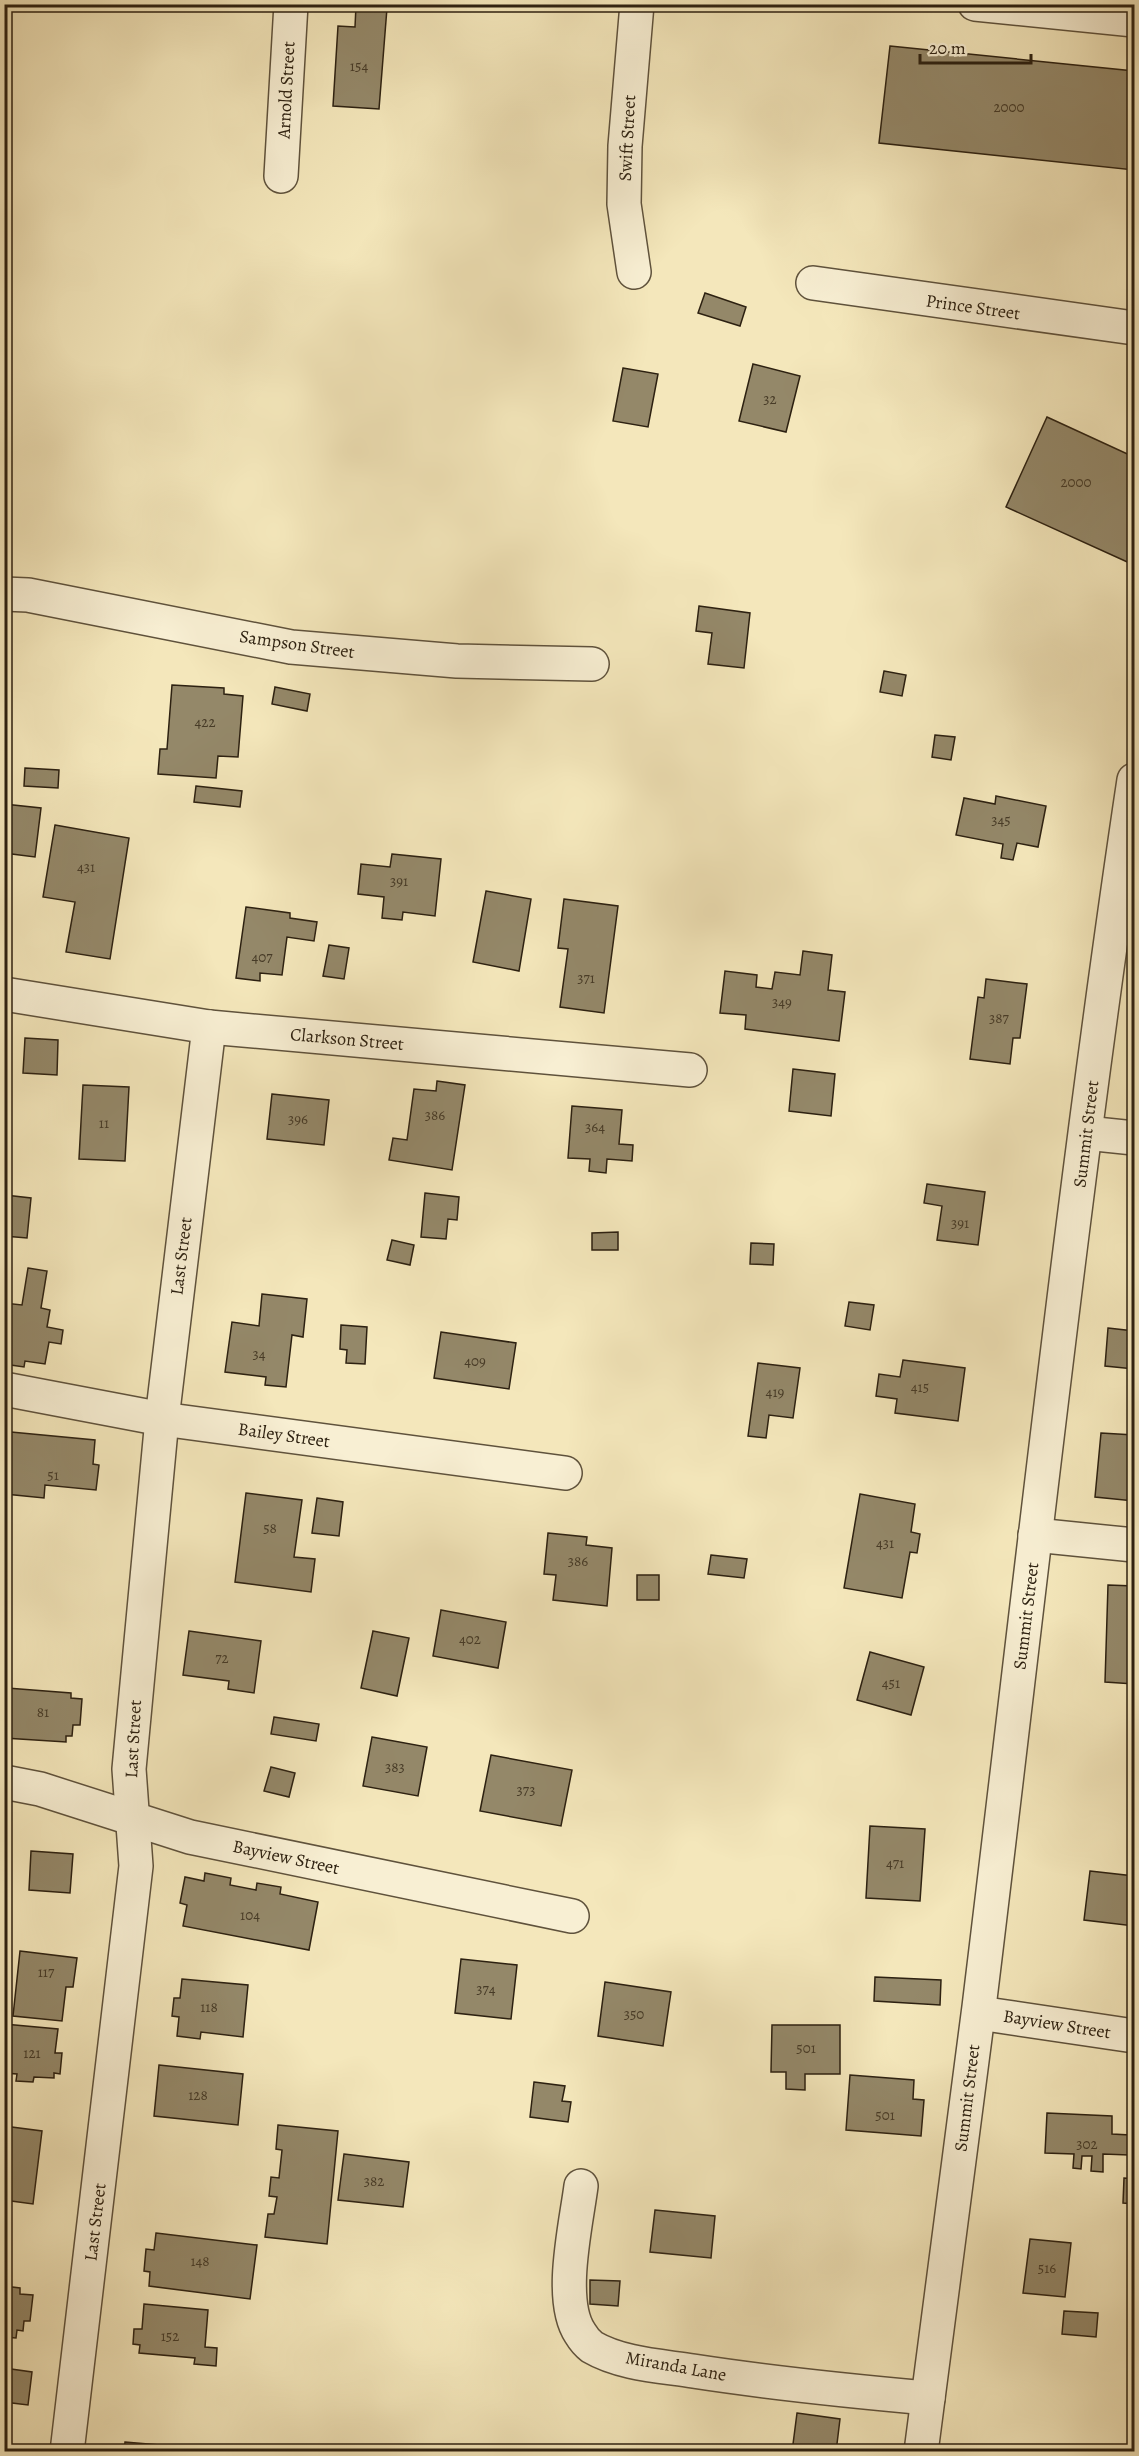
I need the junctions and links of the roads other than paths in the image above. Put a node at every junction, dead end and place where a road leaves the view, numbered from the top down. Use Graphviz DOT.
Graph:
graph roads {
  1 [pos="291,4"];
  2 [pos="637,4"];
  3 [pos="975,4"];
  4 [pos="1134,20"];
  5 [pos="281,176"];
  6 [pos="634,272"];
  7 [pos="813,283"];
  8 [pos="1134,328"];
  9 [pos="4,594"];
  10 [pos="592,664"];
  11 [pos="1134,780"];
  12 [pos="4,994"];
  13 [pos="209,1027"];
  14 [pos="690,1070"];
  15 [pos="1086,1132"];
  16 [pos="1134,1138"];
  17 [pos="4,1389"];
  18 [pos="162,1419"];
  19 [pos="565,1473"];
  20 [pos="1035,1535"];
  21 [pos="1134,1545"];
  22 [pos="4,1782"];
  23 [pos="133,1820"];
  24 [pos="572,1916"];
  25 [pos="979,2013"];
  26 [pos="1134,2036"];
  27 [pos="581,2186"];
  28 [pos="928,2398"];
  29 [pos="67,2451"];
  30 [pos="921,2451"];
  1 -- 5 [label="street, Arnold Street"];
  2 -- 6 [label="street, Swift Street"];
  3 -- 4 [label="street"];
  7 -- 8 [label="street, Prince Street"];
  9 -- 10 [label="street, Sampson Street"];
  11 -- 15 [label="street, Summit Street"];
  12 -- 13 [label="street, Clarkson Street"];
  13 -- 14 [label="street, Clarkson Street"];
  13 -- 18 [label="street, Last Street"];
  15 -- 16 [label="street"];
  15 -- 20 [label="street, Summit Street"];
  17 -- 18 [label="street, Bailey Street"];
  18 -- 19 [label="street, Bailey Street"];
  18 -- 23 [label="street, Last Street"];
  20 -- 21 [label="street"];
  20 -- 25 [label="street, Summit Street"];
  22 -- 23 [label="street, Bayview Street"];
  23 -- 24 [label="street, Bayview Street"];
  23 -- 29 [label="street, Last Street"];
  25 -- 26 [label="street, Bayview Street"];
  25 -- 28 [label="street, Summit Street"];
  27 -- 28 [label="street, Miranda Lane"];
  28 -- 30 [label="street, Summit Street"];
}
